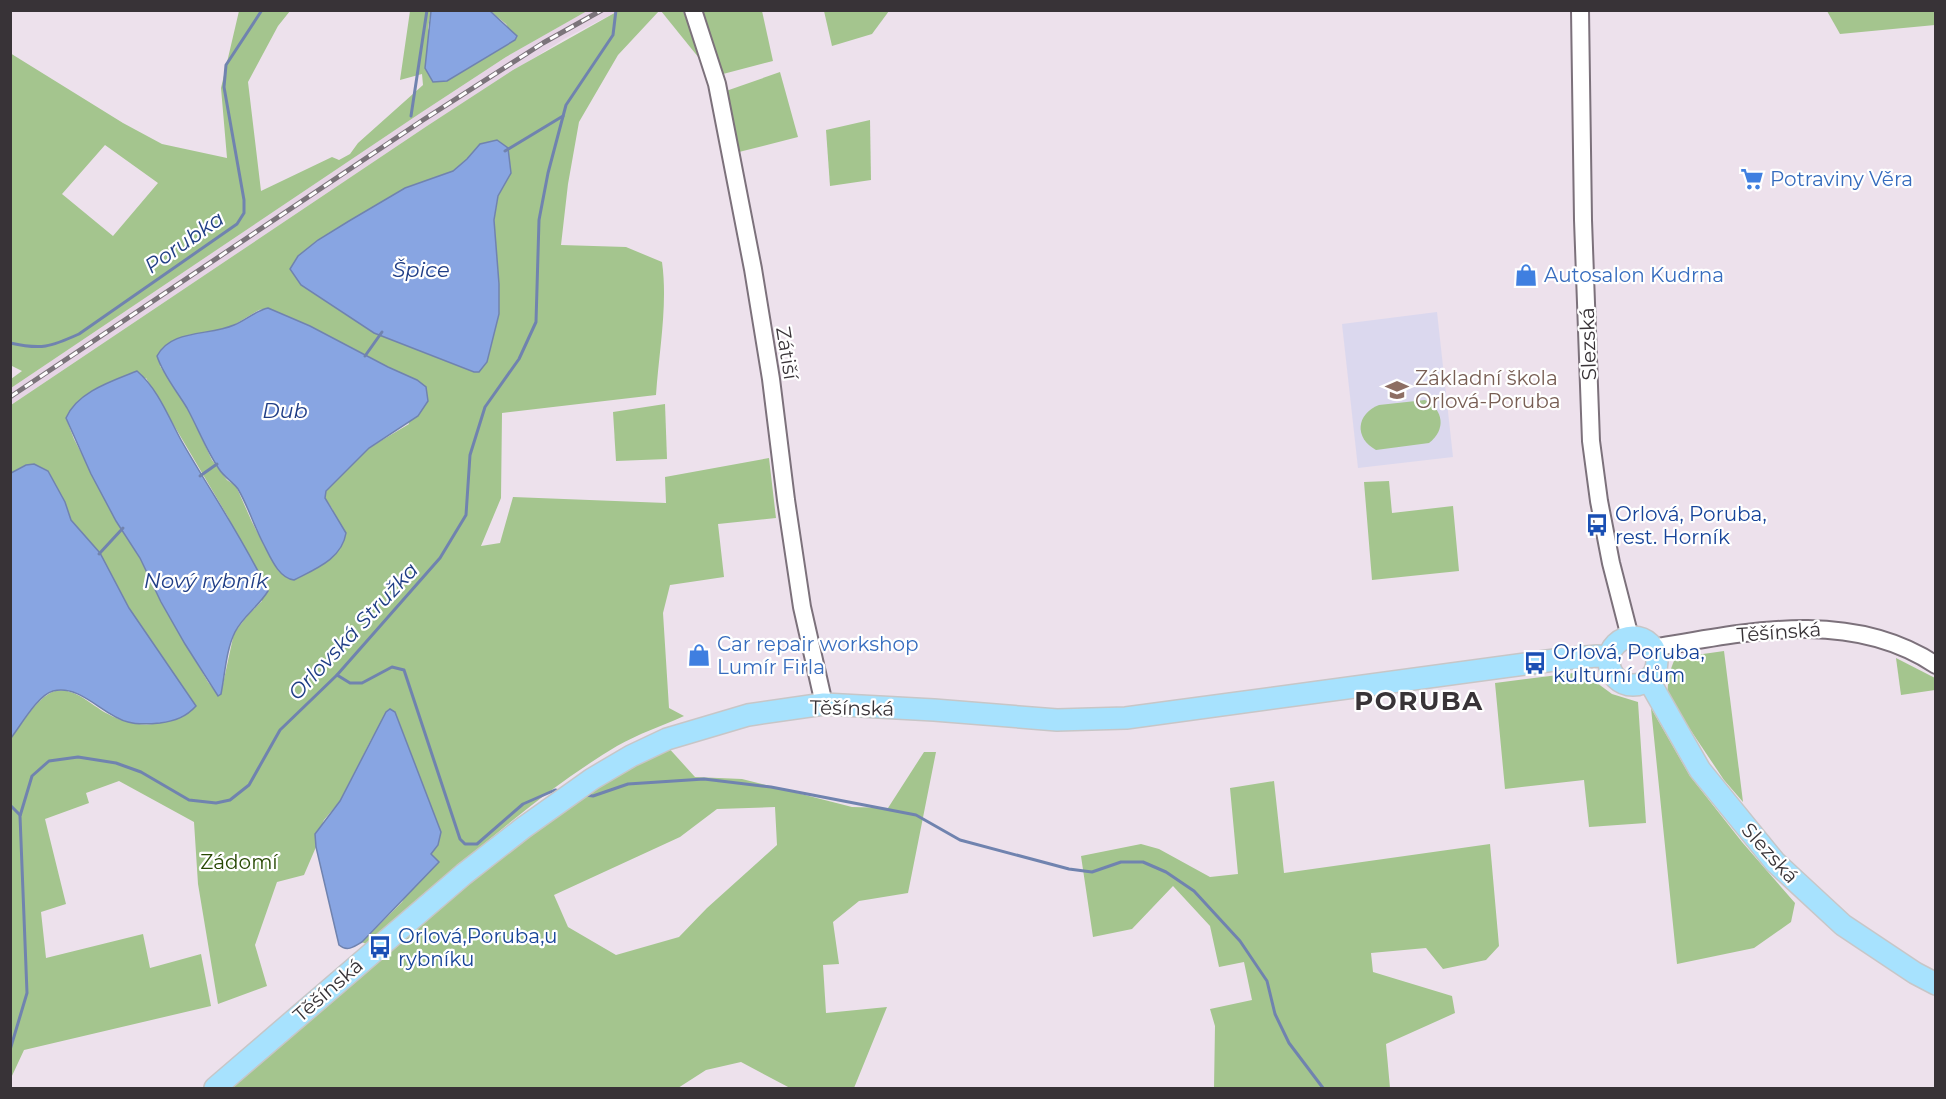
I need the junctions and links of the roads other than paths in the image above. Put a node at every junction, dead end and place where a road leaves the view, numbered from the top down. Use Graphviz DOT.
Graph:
graph roads {
  1 [pos="693,10"];
  2 [pos="1580,10"];
  3 [pos="1630,637"];
  4 [pos="1653,648"];
  5 [pos="1609,657"];
  6 [pos="1935,665"];
  7 [pos="1648,679"];
  8 [pos="824,704"];
  9 [pos="1935,984"];
  10 [pos="215,1089"];
  1 -- 8 [label="street, Zátiší"];
  2 -- 3 [label="street, Slezská"];
  3 -- 4 [label="main road"];
  3 -- 5 [label="main road"];
  4 -- 6 [label="street, Těšínská"];
  4 -- 7 [label="main road"];
  5 -- 7 [label="main road"];
  5 -- 8 [label="main road, Těšínská"];
  7 -- 9 [label="main road, Slezská"];
  8 -- 10 [label="main road, Těšínská"];
}
